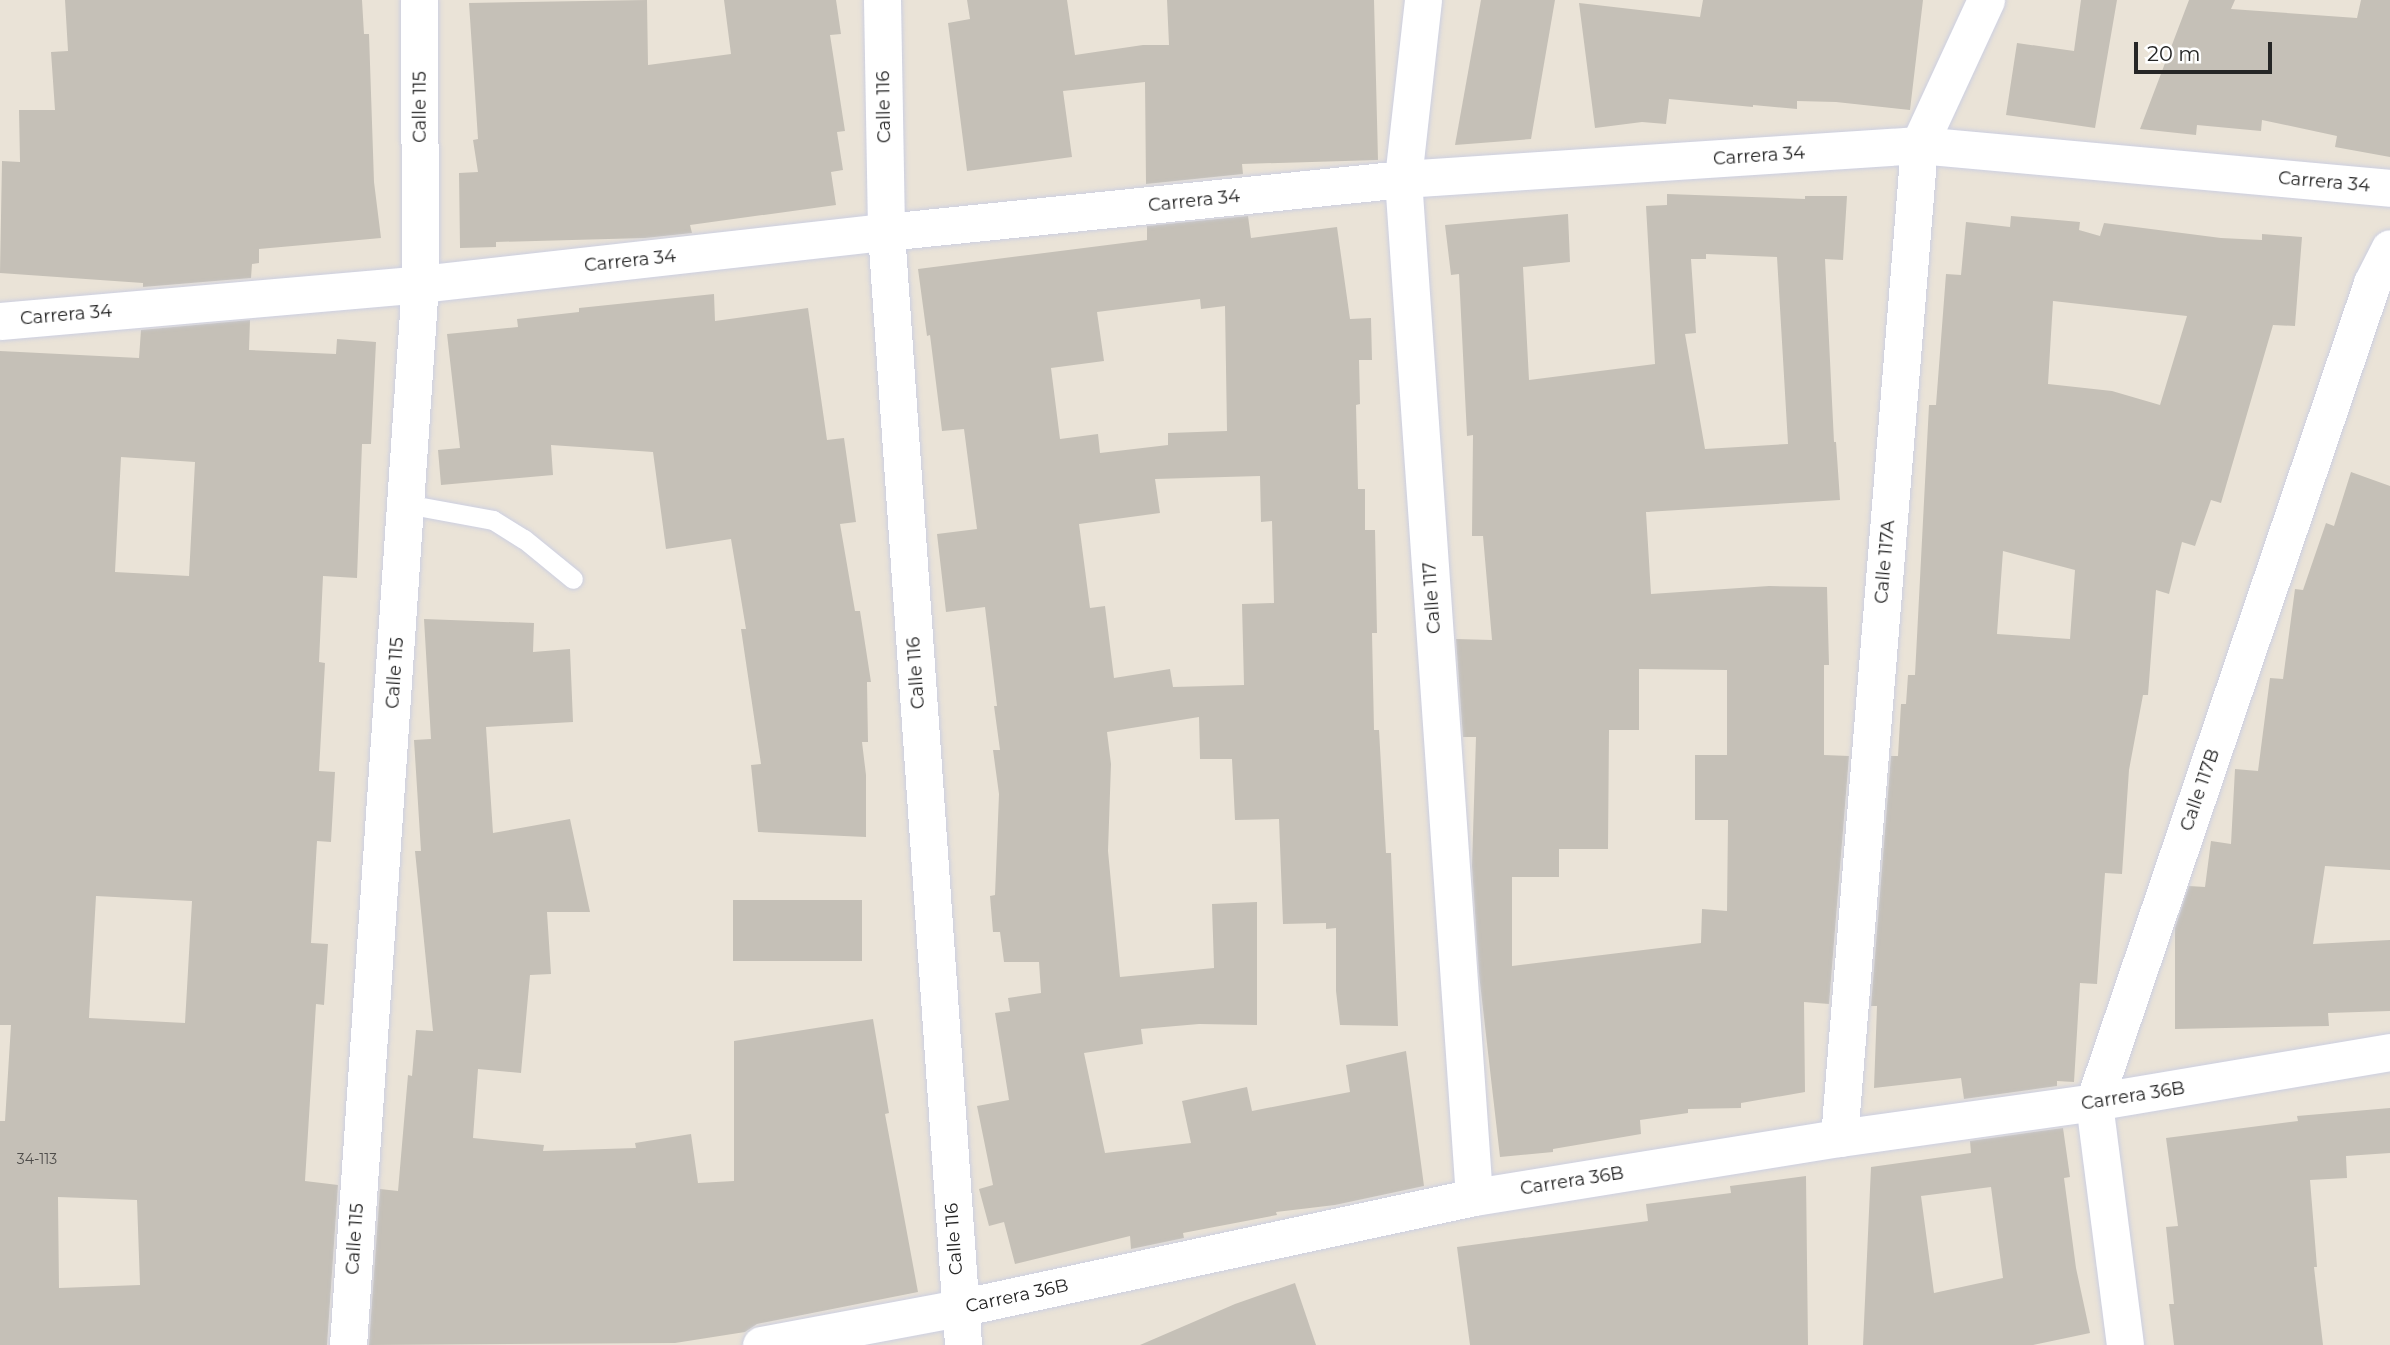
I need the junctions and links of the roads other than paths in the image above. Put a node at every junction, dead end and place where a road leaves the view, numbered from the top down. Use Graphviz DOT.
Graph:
graph roads {
  1 [pos="419,0"];
  2 [pos="882,0"];
  3 [pos="1423,0"];
  4 [pos="1986,0"];
  5 [pos="1919,145"];
  6 [pos="1403,179"];
  7 [pos="2390,188"];
  8 [pos="886,232"];
  9 [pos="2390,248"];
  10 [pos="420,284"];
  11 [pos="0,321"];
  12 [pos="407,504"];
  13 [pos="573,579"];
  14 [pos="2390,1052"];
  15 [pos="2094,1102"];
  16 [pos="1839,1138"];
  17 [pos="1474,1197"];
  18 [pos="959,1308"];
  19 [pos="348,1345"];
  20 [pos="761,1345"];
  21 [pos="962,1345"];
  22 [pos="2125,1345"];
  1 -- 10 [label="street, Calle 115"];
  2 -- 8 [label="street, Calle 116"];
  3 -- 6 [label="street, Calle 117"];
  4 -- 5 [label="street, Calle 117A"];
  5 -- 6 [label="street, Carrera 34"];
  5 -- 7 [label="street, Carrera 34"];
  5 -- 16 [label="street, Calle 117A"];
  6 -- 8 [label="street, Carrera 34"];
  6 -- 17 [label="street, Calle 117"];
  8 -- 10 [label="street, Carrera 34"];
  8 -- 18 [label="street, Calle 116"];
  9 -- 15 [label="street, Calle 117B"];
  10 -- 11 [label="street, Carrera 34"];
  10 -- 12 [label="street, Calle 115"];
  12 -- 13 [label="lane"];
  12 -- 19 [label="street, Calle 115"];
  14 -- 15 [label="street, Carrera 36B"];
  15 -- 16 [label="street, Carrera 36B"];
  15 -- 22 [label="street, Calle 117B"];
  16 -- 17 [label="street, Carrera 36B"];
  17 -- 18 [label="street, Carrera 36B"];
  18 -- 20 [label="street, Carrera 36B"];
  18 -- 21 [label="street, Calle 116"];
}
